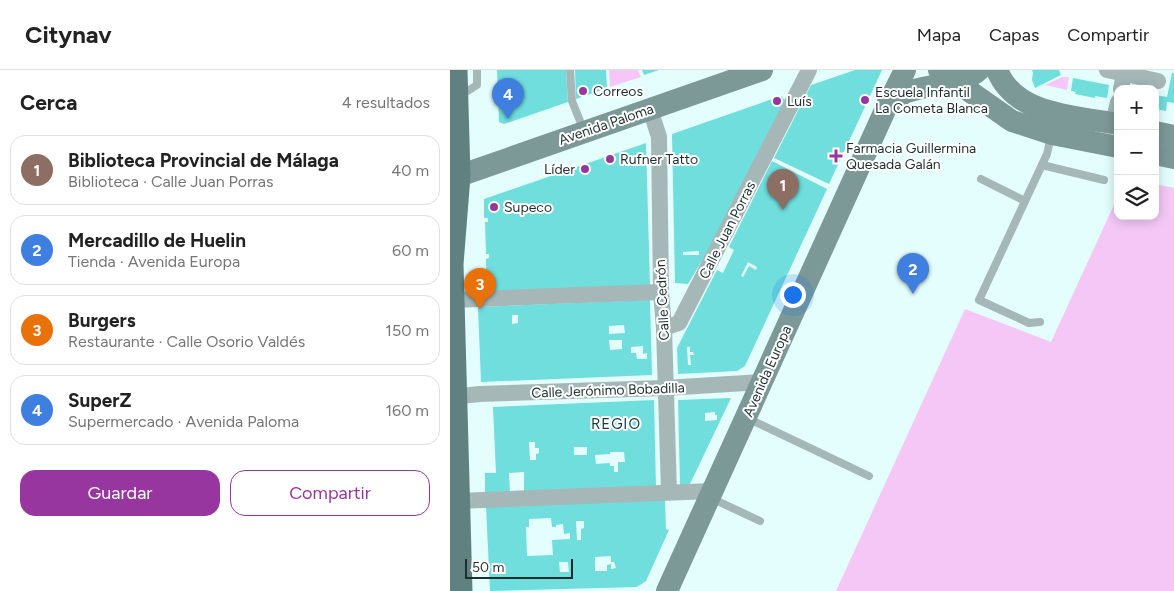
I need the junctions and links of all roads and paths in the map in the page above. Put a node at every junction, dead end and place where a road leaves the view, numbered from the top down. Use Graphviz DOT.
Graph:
graph roads {
  1 [pos="456,70"];
  2 [pos="477,70"];
  3 [pos="570,70"];
  4 [pos="762,70"];
  5 [pos="809,70"];
  6 [pos="979,70"];
  7 [pos="997,70"];
  8 [pos="1107,70"];
  9 [pos="904,71"];
  10 [pos="946,76"];
  11 [pos="1122,81"];
  12 [pos="1158,81"];
  13 [pos="456,98"];
  14 [pos="887,105"];
  15 [pos="650,109"];
  16 [pos="1114,116"];
  17 [pos="584,132"];
  18 [pos="1159,133"];
  19 [pos="1052,134"];
  20 [pos="1174,136"];
  21 [pos="1114,146"];
  22 [pos="1159,155"];
  23 [pos="1174,158"];
  24 [pos="1042,165"];
  25 [pos="454,177"];
  26 [pos="982,179"];
  27 [pos="1104,180"];
  28 [pos="1025,201"];
  29 [pos="451,268"];
  30 [pos="661,292"];
  31 [pos="452,300"];
  32 [pos="1040,322"];
  33 [pos="664,328"];
  34 [pos="762,382"];
  35 [pos="665,388"];
  36 [pos="452,397"];
  37 [pos="746,417"];
  38 [pos="868,476"];
  39 [pos="669,492"];
  40 [pos="711,494"];
  41 [pos="457,501"];
  42 [pos="760,520"];
  43 [pos="454,542"];
  44 [pos="460,591"];
  45 [pos="667,591"];
  1 -- 13 [label="main road"];
  2 -- 13 [label="lane"];
  3 -- 17 [label="lane"];
  4 -- 15 [label="main road, Avenida Paloma"];
  5 -- 33 [label="street, Calle Juan Porras"];
  6 -- 10 [label="main road"];
  7 -- 16 [label="main road"];
  8 -- 11 [label="street"];
  9 -- 14 [label="main road, Avenida Europa"];
  10 -- 14 [label="main road"];
  10 -- 19 [label="main road"];
  11 -- 12 [label="street"];
  13 -- 25 [label="main road"];
  14 -- 34 [label="main road, Avenida Europa"];
  15 -- 17 [label="main road, Avenida Paloma"];
  15 -- 30 [label="street, Calle Cedrón"];
  17 -- 25 [label="main road, Avenida Paloma"];
  18 -- 20 [label="main road"];
  19 -- 21 [label="main road"];
  19 -- 24 [label="lane"];
  22 -- 23 [label="main road"];
  24 -- 27 [label="lane"];
  24 -- 28 [label="lane"];
  25 -- 29 [label="main road"];
  26 -- 28 [label="lane"];
  28 -- 32 [label="lane"];
  29 -- 31 [label="main road"];
  30 -- 31 [label="street"];
  30 -- 33 [label="street, Calle Cedrón"];
  31 -- 36 [label="main road"];
  33 -- 35 [label="street, Calle Cedrón"];
  34 -- 35 [label="street, Calle Jerónimo Bobadilla"];
  34 -- 37 [label="main road, Avenida Europa"];
  35 -- 36 [label="street, Calle Jerónimo Bobadilla"];
  35 -- 39 [label="street, Calle Cedrón"];
  36 -- 41 [label="main road"];
  37 -- 38 [label="lane"];
  37 -- 40 [label="main road, Avenida Europa"];
  39 -- 40 [label="street"];
  39 -- 41 [label="street"];
  40 -- 42 [label="lane"];
  40 -- 45 [label="main road, Avenida Europa"];
  41 -- 43 [label="main road"];
  43 -- 44 [label="main road"];
}
